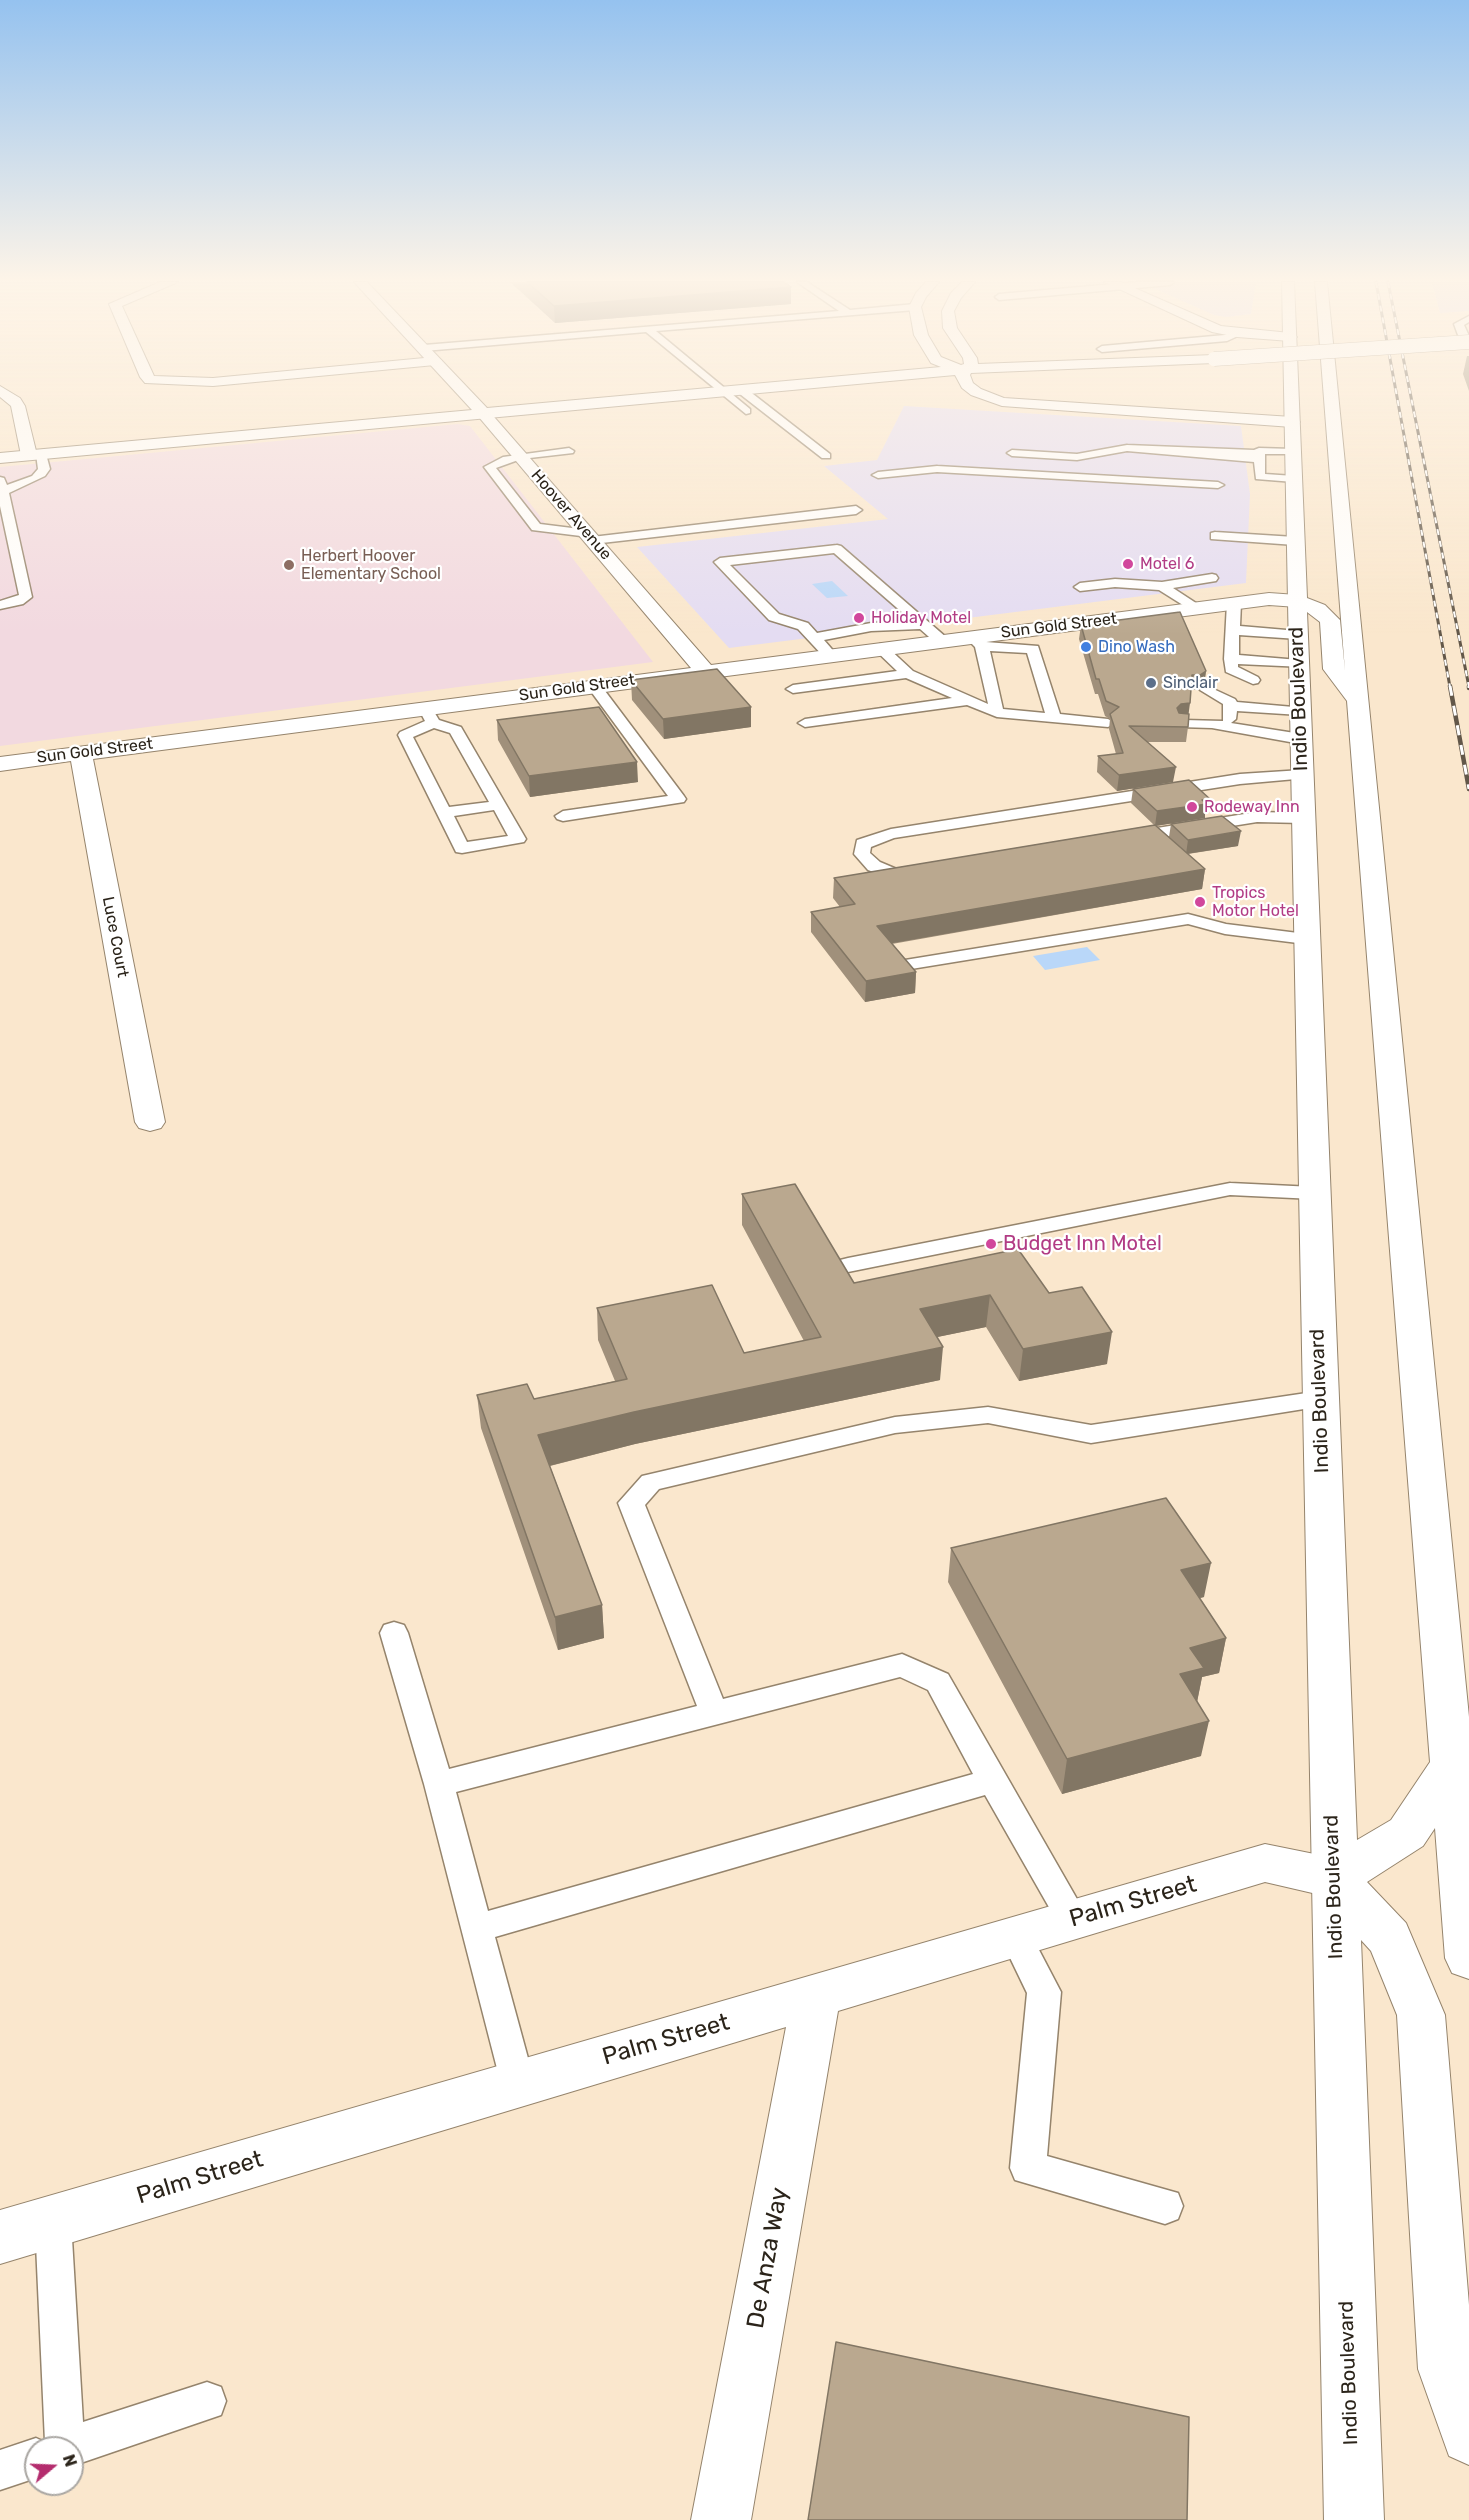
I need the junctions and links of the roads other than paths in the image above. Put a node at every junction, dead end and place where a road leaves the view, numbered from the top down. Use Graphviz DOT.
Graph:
graph roads {
  1 [pos="13,400"];
  2 [pos="471,400"];
  3 [pos="630,400"];
  4 [pos="731,400"];
  5 [pos="754,400"];
  6 [pos="996,400"];
  7 [pos="1292,400"];
  8 [pos="1318,400"];
  9 [pos="746,411"];
  10 [pos="483,413"];
  11 [pos="1292,422"];
  12 [pos="1318,422"];
  13 [pos="569,451"];
  14 [pos="1293,452"];
  15 [pos="1012,453"];
  16 [pos="35,455"];
  17 [pos="521,456"];
  18 [pos="826,456"];
  19 [pos="1259,457"];
  20 [pos="0,458"];
  21 [pos="878,475"];
  22 [pos="1294,479"];
  23 [pos="1218,485"];
  24 [pos="2,486"];
  25 [pos="856,510"];
  26 [pos="1215,536"];
  27 [pos="590,537"];
  28 [pos="1295,541"];
  29 [pos="1348,576"];
  30 [pos="1212,578"];
  31 [pos="1162,586"];
  32 [pos="1080,587"];
  33 [pos="1296,601"];
  34 [pos="1234,603"];
  35 [pos="0,605"];
  36 [pos="1194,608"];
  37 [pos="924,625"];
  38 [pos="1233,630"];
  39 [pos="814,638"];
  40 [pos="942,641"];
  41 [pos="977,641"];
  42 [pos="880,648"];
  43 [pos="1298,650"];
  44 [pos="830,655"];
  45 [pos="705,671"];
  46 [pos="908,674"];
  47 [pos="1216,674"];
  48 [pos="1231,684"];
  49 [pos="594,686"];
  50 [pos="793,689"];
  51 [pos="1207,690"];
  52 [pos="965,701"];
  53 [pos="1359,702"];
  54 [pos="997,714"];
  55 [pos="429,716"];
  56 [pos="1054,719"];
  57 [pos="1081,722"];
  58 [pos="805,723"];
  59 [pos="1183,723"];
  60 [pos="1300,725"];
  61 [pos="1230,727"];
  62 [pos="81,753"];
  63 [pos="0,764"];
  64 [pos="1302,775"];
  65 [pos="498,805"];
  66 [pos="444,813"];
  67 [pos="563,816"];
  68 [pos="1303,818"];
  69 [pos="1116,839"];
  70 [pos="863,881"];
  71 [pos="1306,939"];
  72 [pos="905,964"];
  73 [pos="150,1122"];
  74 [pos="1314,1193"];
  75 [pos="848,1266"];
  76 [pos="1320,1399"];
  77 [pos="394,1633"];
  78 [pos="714,1713"];
  79 [pos="1451,1766"];
  80 [pos="992,1781"];
  81 [pos="439,1784"];
  82 [pos="1334,1878"];
  83 [pos="1073,1920"];
  84 [pos="478,1928"];
  85 [pos="1016,1937"];
  86 [pos="1469,1958"];
  87 [pos="816,1996"];
  88 [pos="518,2084"];
  89 [pos="1165,2206"];
  90 [pos="53,2222"];
  91 [pos="0,2237"];
  92 [pos="207,2401"];
  93 [pos="64,2436"];
  94 [pos="1469,2436"];
  95 [pos="84,2442"];
  96 [pos="24,2462"];
  97 [pos="0,2470"];
  98 [pos="721,2520"];
  99 [pos="1354,2520"];
  1 -- 16 [label="main road"];
  2 -- 10 [label="main road, Hoover Avenue"];
  3 -- 10 [label="main road"];
  4 -- 9 [label="lane"];
  5 -- 18 [label="lane"];
  6 -- 11 [label="main road"];
  7 -- 11 [label="main road, Indio Boulevard"];
  8 -- 12 [label="main road"];
  10 -- 16 [label="main road"];
  10 -- 17 [label="main road, Hoover Avenue"];
  11 -- 12 [label="main road"];
  11 -- 14 [label="main road, Indio Boulevard"];
  12 -- 29 [label="main road"];
  13 -- 17 [label="lane"];
  14 -- 19 [label="lane"];
  14 -- 22 [label="main road, Indio Boulevard"];
  15 -- 19 [label="lane"];
  16 -- 20 [label="main road"];
  16 -- 24 [label="lane"];
  17 -- 27 [label="main road, Hoover Avenue"];
  17 -- 27 [label="lane"];
  19 -- 22 [label="lane"];
  21 -- 23 [label="lane"];
  22 -- 28 [label="main road, Indio Boulevard"];
  24 -- 35 [label="lane"];
  25 -- 27 [label="lane"];
  26 -- 28 [label="lane"];
  27 -- 45 [label="main road, Hoover Avenue"];
  28 -- 33 [label="main road, Indio Boulevard"];
  29 -- 33 [label="main road"];
  29 -- 53 [label="main road"];
  30 -- 31 [label="lane"];
  31 -- 32 [label="lane"];
  31 -- 36 [label="lane"];
  33 -- 34 [label="main road, Sun Gold Street"];
  33 -- 43 [label="main road, Indio Boulevard"];
  33 -- 53 [label="main road"];
  34 -- 36 [label="main road, Sun Gold Street"];
  34 -- 38 [label="lane"];
  36 -- 41 [label="main road, Sun Gold Street"];
  37 -- 39 [label="lane"];
  37 -- 39 [label="lane"];
  37 -- 40 [label="lane"];
  38 -- 43 [label="lane"];
  38 -- 48 [label="lane"];
  39 -- 44 [label="lane"];
  40 -- 41 [label="main road, Sun Gold Street"];
  40 -- 42 [label="main road, Sun Gold Street"];
  41 -- 54 [label="lane"];
  41 -- 56 [label="lane"];
  42 -- 44 [label="main road, Sun Gold Street"];
  42 -- 46 [label="lane"];
  43 -- 48 [label="lane"];
  43 -- 60 [label="main road, Indio Boulevard"];
  44 -- 45 [label="main road, Sun Gold Street"];
  45 -- 49 [label="main road, Sun Gold Street"];
  46 -- 50 [label="lane"];
  46 -- 52 [label="lane"];
  47 -- 48 [label="lane"];
  48 -- 48 [label="lane"];
  48 -- 51 [label="lane"];
  48 -- 60 [label="lane"];
  48 -- 61 [label="lane"];
  49 -- 55 [label="main road, Sun Gold Street"];
  49 -- 67 [label="lane"];
  52 -- 54 [label="lane"];
  52 -- 58 [label="lane"];
  53 -- 79 [label="main road"];
  54 -- 56 [label="lane"];
  55 -- 62 [label="main road, Sun Gold Street"];
  55 -- 65 [label="lane"];
  55 -- 66 [label="lane"];
  56 -- 57 [label="lane"];
  57 -- 57 [label="lane"];
  59 -- 61 [label="lane"];
  60 -- 61 [label="lane"];
  60 -- 64 [label="main road, Indio Boulevard"];
  62 -- 63 [label="main road, Sun Gold Street"];
  62 -- 73 [label="main road, Luce Court"];
  64 -- 68 [label="main road, Indio Boulevard"];
  64 -- 70 [label="lane"];
  65 -- 66 [label="lane"];
  65 -- 66 [label="lane"];
  68 -- 69 [label="lane"];
  68 -- 71 [label="main road, Indio Boulevard"];
  71 -- 72 [label="lane"];
  71 -- 74 [label="main road, Indio Boulevard"];
  74 -- 75 [label="lane"];
  74 -- 76 [label="main road, Indio Boulevard"];
  76 -- 78 [label="lane"];
  76 -- 82 [label="main road, Indio Boulevard"];
  77 -- 81 [label="lane"];
  78 -- 80 [label="lane"];
  78 -- 81 [label="lane"];
  79 -- 82 [label="main road"];
  79 -- 86 [label="main road"];
  80 -- 83 [label="lane"];
  80 -- 84 [label="lane"];
  81 -- 84 [label="lane"];
  82 -- 83 [label="main road, Palm Street"];
  82 -- 94 [label="main road"];
  82 -- 99 [label="main road, Indio Boulevard"];
  83 -- 85 [label="main road, Palm Street"];
  84 -- 88 [label="lane"];
  85 -- 87 [label="main road, Palm Street"];
  85 -- 89 [label="lane"];
  87 -- 88 [label="main road, Palm Street"];
  87 -- 98 [label="main road, De Anza Way"];
  88 -- 90 [label="main road, Palm Street"];
  90 -- 91 [label="main road, Palm Street"];
  90 -- 93 [label="lane"];
  92 -- 95 [label="lane"];
  96 -- 97 [label="lane"];
}
